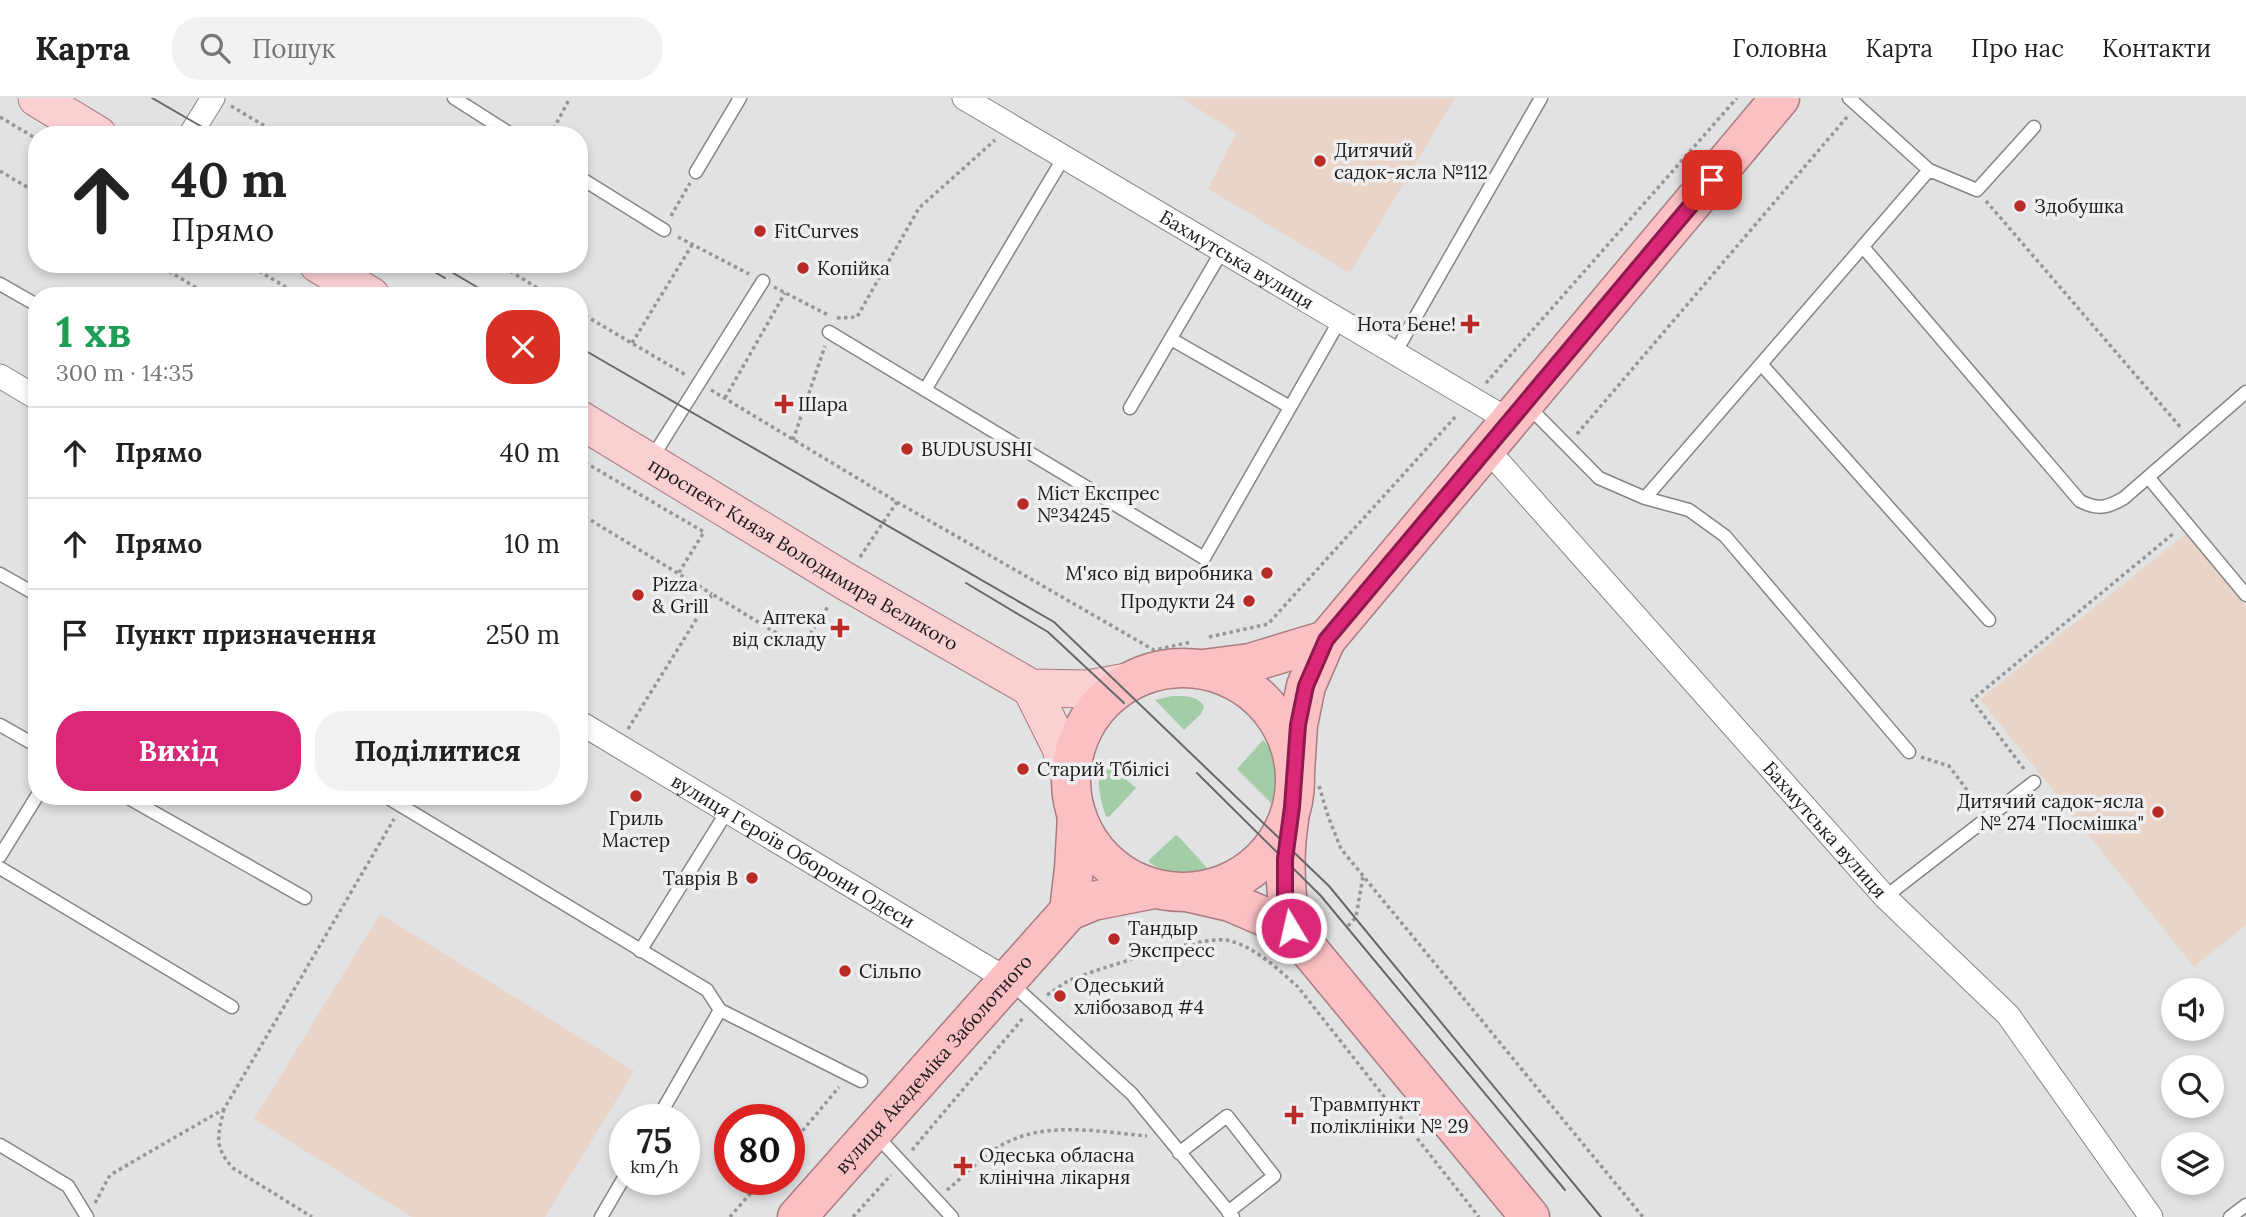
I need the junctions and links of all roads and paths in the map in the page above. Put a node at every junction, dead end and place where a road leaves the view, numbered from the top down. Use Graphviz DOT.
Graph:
graph roads {
  1 [pos="37,98"];
  2 [pos="454,98"];
  3 [pos="570,98"];
  4 [pos="740,98"];
  5 [pos="964,98"];
  6 [pos="1541,98"];
  7 [pos="1780,98"];
  8 [pos="220,101"];
  9 [pos="1853,102"];
  10 [pos="0,117"];
  11 [pos="83,126"];
  12 [pos="198,126"];
  13 [pos="264,126"];
  14 [pos="498,126"];
  15 [pos="555,126"];
  16 [pos="1012,126"];
  17 [pos="2034,127"];
  18 [pos="28,134"];
  19 [pos="1064,157"];
  20 [pos="1929,170"];
  21 [pos="0,171"];
  22 [pos="696,172"];
  23 [pos="588,183"];
  24 [pos="28,188"];
  25 [pos="1977,190"];
  26 [pos="664,230"];
  27 [pos="692,245"];
  28 [pos="1863,247"];
  29 [pos="1223,251"];
  30 [pos="172,273"];
  31 [pos="262,273"];
  32 [pos="333,273"];
  33 [pos="513,273"];
  34 [pos="763,281"];
  35 [pos="0,284"];
  36 [pos="195,287"];
  37 [pos="286,287"];
  38 [pos="357,287"];
  39 [pos="536,287"];
  40 [pos="785,293"];
  41 [pos="28,300"];
  42 [pos="588,317"];
  43 [pos="1340,320"];
  44 [pos="829,332"];
  45 [pos="1171,339"];
  46 [pos="632,343"];
  47 [pos="1395,353"];
  48 [pos="1761,365"];
  49 [pos="0,376"];
  50 [pos="699,383"];
  51 [pos="925,390"];
  52 [pos="2246,392"];
  53 [pos="28,393"];
  54 [pos="725,398"];
  55 [pos="1290,407"];
  56 [pos="1130,408"];
  57 [pos="588,424"];
  58 [pos="1508,424"];
  59 [pos="2190,438"];
  60 [pos="793,440"];
  61 [pos="1567,446"];
  62 [pos="650,461"];
  63 [pos="588,464"];
  64 [pos="2148,477"];
  65 [pos="1645,498"];
  66 [pos="588,519"];
  67 [pos="2187,523"];
  68 [pos="0,574"];
  69 [pos="678,574"];
  70 [pos="28,590"];
  71 [pos="712,594"];
  72 [pos="2246,595"];
  73 [pos="1989,620"];
  74 [pos="1326,640"];
  75 [pos="801,648"];
  76 [pos="1154,650"];
  77 [pos="1202,669"];
  78 [pos="1127,682"];
  79 [pos="1031,688"];
  80 [pos="0,725"];
  81 [pos="588,727"];
  82 [pos="28,741"];
  83 [pos="618,745"];
  84 [pos="1909,752"];
  85 [pos="1070,778"];
  86 [pos="2034,782"];
  87 [pos="1301,787"];
  88 [pos="31,805"];
  89 [pos="141,805"];
  90 [pos="401,806"];
  91 [pos="728,810"];
  92 [pos="1077,816"];
  93 [pos="1988,817"];
  94 [pos="0,856"];
  95 [pos="0,868"];
  96 [pos="1363,875"];
  97 [pos="1171,890"];
  98 [pos="1885,897"];
  99 [pos="305,898"];
  100 [pos="1069,911"];
  101 [pos="1348,926"];
  102 [pos="1291,928"];
  103 [pos="640,951"];
  104 [pos="1022,992"];
  105 [pos="232,1007"];
  106 [pos="720,1010"];
  107 [pos="855,1078"];
  108 [pos="666,1104"];
  109 [pos="224,1109"];
  110 [pos="805,1130"];
  111 [pos="872,1132"];
  112 [pos="1167,1138"];
  113 [pos="0,1145"];
  114 [pos="1179,1153"];
  115 [pos="902,1163"];
  116 [pos="614,1195"];
  117 [pos="749,1195"];
  118 [pos="936,1200"];
  119 [pos="2246,1205"];
  120 [pos="90,1212"];
  121 [pos="1231,1214"];
  122 [pos="312,1217"];
  123 [pos="601,1217"];
  124 [pos="730,1217"];
  125 [pos="797,1217"];
  126 [pos="853,1217"];
  127 [pos="952,1217"];
  128 [pos="1479,1217"];
  129 [pos="1530,1217"];
  130 [pos="1643,1217"];
  131 [pos="2151,1217"];
  132 [pos="2230,1217"];
  1 -- 11 [label="main road"];
  2 -- 14 [label="lane"];
  3 -- 15 [label="path"];
  4 -- 22 [label="lane"];
  5 -- 16 [label="street, Бахмутська вулиця"];
  6 -- 47 [label="lane"];
  7 -- 58 [label="highway"];
  8 -- 12 [label="street"];
  8 -- 13 [label="path"];
  9 -- 20 [label="lane"];
  9 -- 61 [label="path"];
  10 -- 18 [label="path"];
  16 -- 19 [label="street, Бахмутська вулиця"];
  16 -- 44 [label="path"];
  17 -- 25 [label="lane"];
  19 -- 29 [label="street, Бахмутська вулиця"];
  19 -- 51 [label="lane"];
  20 -- 25 [label="lane"];
  20 -- 28 [label="lane"];
  21 -- 24 [label="path"];
  22 -- 26 [label="path"];
  23 -- 26 [label="lane"];
  25 -- 59 [label="path"];
  27 -- 46 [label="path"];
  28 -- 48 [label="lane"];
  28 -- 64 [label="lane"];
  29 -- 43 [label="street, Бахмутська вулиця"];
  29 -- 45 [label="lane"];
  30 -- 36 [label="path"];
  31 -- 37 [label="path"];
  32 -- 38 [label="main road"];
  33 -- 39 [label="path"];
  34 -- 50 [label="lane"];
  35 -- 41 [label="lane"];
  40 -- 54 [label="path"];
  42 -- 46 [label="path"];
  43 -- 47 [label="street, Бахмутська вулиця"];
  43 -- 55 [label="lane"];
  44 -- 51 [label="lane"];
  44 -- 60 [label="path"];
  45 -- 55 [label="lane"];
  45 -- 56 [label="lane"];
  46 -- 50 [label="path"];
  47 -- 58 [label="street, Бахмутська вулиця"];
  48 -- 65 [label="lane"];
  48 -- 73 [label="lane"];
  49 -- 53 [label="street"];
  50 -- 54 [label="path"];
  50 -- 62 [label="lane"];
  51 -- 55 [label="lane"];
  52 -- 59 [label="lane"];
  54 -- 60 [label="path"];
  57 -- 62 [label="main road, проспект Князя Володимира Великого"];
  58 -- 61 [label="lane"];
  58 -- 74 [label="highway"];
  58 -- 98 [label="street, Бахмутська вулиця"];
  59 -- 64 [label="lane"];
  60 -- 76 [label="path"];
  61 -- 65 [label="lane"];
  62 -- 79 [label="main road, проспект Князя Володимира Великого"];
  63 -- 69 [label="path"];
  64 -- 67 [label="lane"];
  65 -- 84 [label="lane"];
  66 -- 69 [label="path"];
  67 -- 72 [label="lane"];
  67 -- 86 [label="path"];
  68 -- 70 [label="lane"];
  69 -- 71 [label="path"];
  71 -- 75 [label="path"];
  71 -- 83 [label="path"];
  74 -- 77 [label="highway"];
  74 -- 87 [label="highway"];
  77 -- 78 [label="highway"];
  77 -- 87 [label="highway"];
  78 -- 79 [label="main road, проспект Князя Володимира Великого"];
  78 -- 85 [label="highway"];
  79 -- 85 [label="main road"];
  80 -- 82 [label="lane"];
  81 -- 83 [label="street, вулиця Героїв Оборони Одеси"];
  83 -- 91 [label="street, вулиця Героїв Оборони Одеси"];
  84 -- 93 [label="path"];
  85 -- 92 [label="highway"];
  86 -- 93 [label="lane"];
  87 -- 96 [label="path"];
  87 -- 97 [label="highway"];
  87 -- 102 [label="highway"];
  88 -- 94 [label="lane"];
  89 -- 99 [label="lane"];
  90 -- 103 [label="lane"];
  90 -- 109 [label="path"];
  91 -- 103 [label="lane"];
  91 -- 104 [label="street, вулиця Героїв Оборони Одеси"];
  92 -- 97 [label="highway"];
  92 -- 100 [label="highway"];
  93 -- 98 [label="lane"];
  95 -- 105 [label="lane"];
  96 -- 101 [label="path"];
  96 -- 130 [label="path"];
  97 -- 100 [label="highway, вулиця Академіка Заболотного"];
  97 -- 102 [label="highway"];
  98 -- 131 [label="street, Бахмутська вулиця"];
  100 -- 104 [label="highway, вулиця Академіка Заболотного"];
  102 -- 129 [label="highway"];
  103 -- 106 [label="lane"];
  104 -- 111 [label="highway, вулиця Академіка Заболотного"];
  104 -- 112 [label="lane"];
  104 -- 115 [label="path"];
  104 -- 128 [label="path"];
  106 -- 107 [label="lane"];
  106 -- 108 [label="lane"];
  107 -- 110 [label="path"];
  109 -- 120 [label="path"];
  109 -- 122 [label="path"];
  111 -- 115 [label="lane"];
  111 -- 125 [label="highway, вулиця Академіка Заболотного"];
  112 -- 114 [label="lane"];
  112 -- 118 [label="path"];
  113 -- 120 [label="lane"];
  114 -- 121 [label="lane"];
  114 -- 121 [label="lane"];
  115 -- 118 [label="lane"];
  115 -- 126 [label="path"];
  116 -- 123 [label="lane"];
  117 -- 124 [label="path"];
  118 -- 127 [label="lane"];
  119 -- 132 [label="lane"];
}
